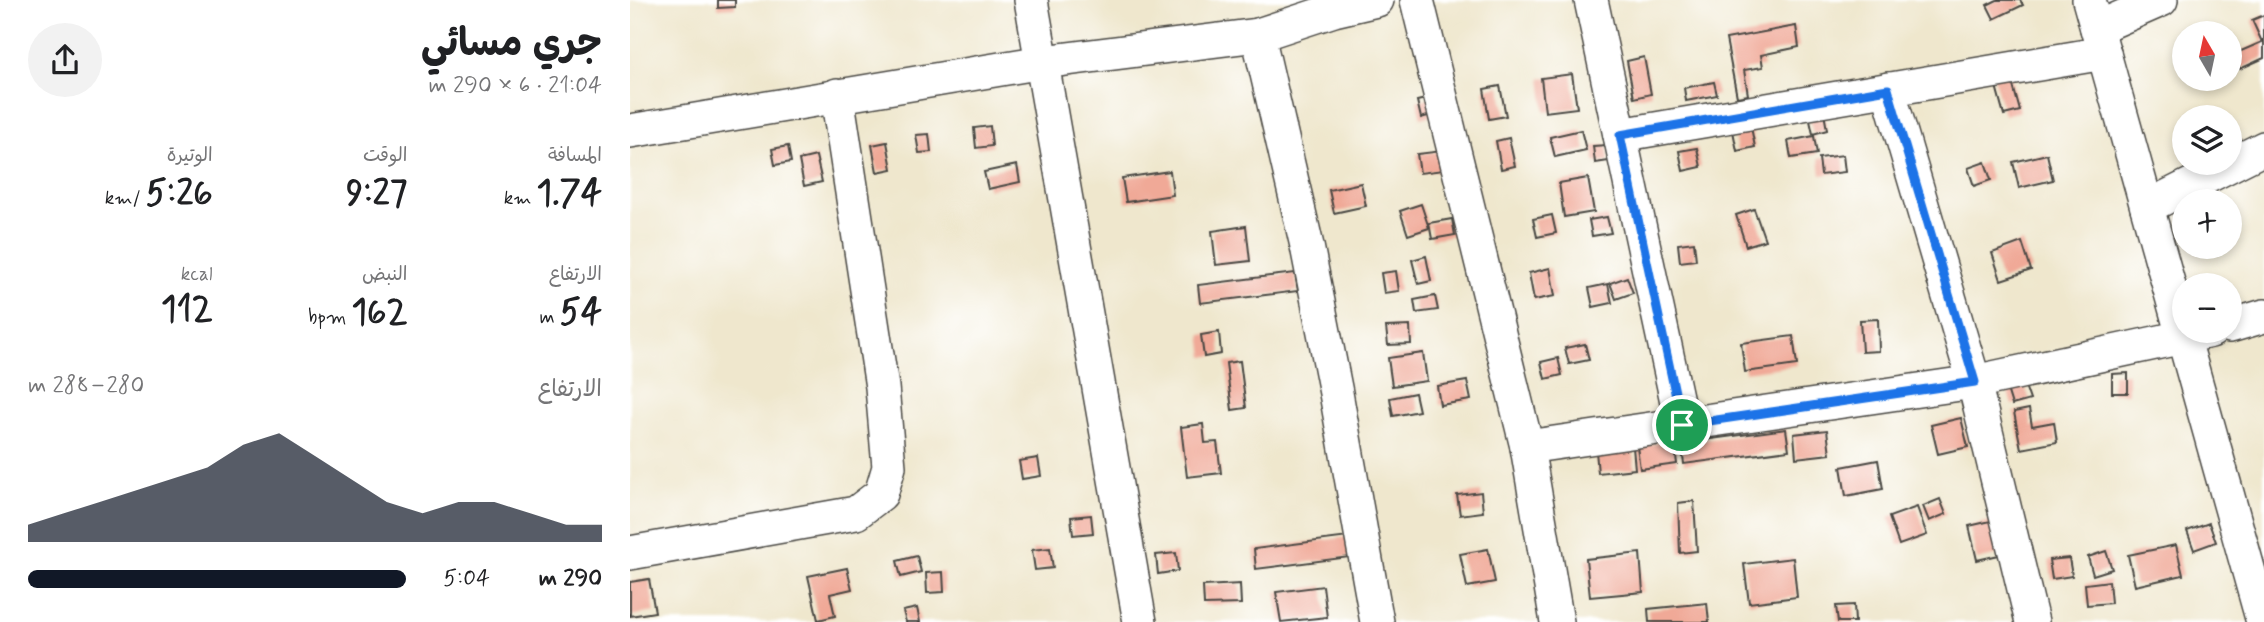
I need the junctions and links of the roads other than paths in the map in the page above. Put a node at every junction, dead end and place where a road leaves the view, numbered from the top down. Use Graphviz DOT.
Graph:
graph roads {
  1 [pos="1031,0"];
  2 [pos="1377,0"];
  3 [pos="1417,0"];
  4 [pos="1591,0"];
  5 [pos="2161,0"];
  6 [pos="2097,27"];
  7 [pos="1258,35"];
  8 [pos="1043,62"];
  9 [pos="1888,89"];
  10 [pos="837,95"];
  11 [pos="630,131"];
  12 [pos="1620,135"];
  13 [pos="2264,148"];
  14 [pos="2147,207"];
  15 [pos="2173,273"];
  16 [pos="2264,316"];
  17 [pos="2242,322"];
  18 [pos="2172,340"];
  19 [pos="2200,343"];
  20 [pos="1975,382"];
  21 [pos="1682,425"];
  22 [pos="1527,447"];
  23 [pos="630,553"];
  24 [pos="1140,622"];
  25 [pos="1377,622"];
  26 [pos="1557,622"];
  27 [pos="2032,622"];
  28 [pos="2263,622"];
  1 -- 8 [label="street"];
  2 -- 7 [label="street"];
  3 -- 22 [label="street"];
  4 -- 12 [label="street"];
  5 -- 6 [label="street"];
  6 -- 9 [label="street"];
  6 -- 14 [label="street"];
  7 -- 8 [label="street"];
  7 -- 25 [label="street"];
  8 -- 10 [label="street"];
  8 -- 24 [label="street"];
  9 -- 12 [label="street"];
  9 -- 20 [label="street"];
  10 -- 11 [label="street"];
  10 -- 23 [label="street"];
  12 -- 21 [label="street"];
  13 -- 14 [label="street"];
  14 -- 15 [label="street"];
  16 -- 17 [label="street"];
  18 -- 20 [label="street"];
  19 -- 28 [label="street"];
  20 -- 21 [label="street"];
  20 -- 27 [label="street"];
  21 -- 22 [label="street"];
  22 -- 26 [label="street"];
}
